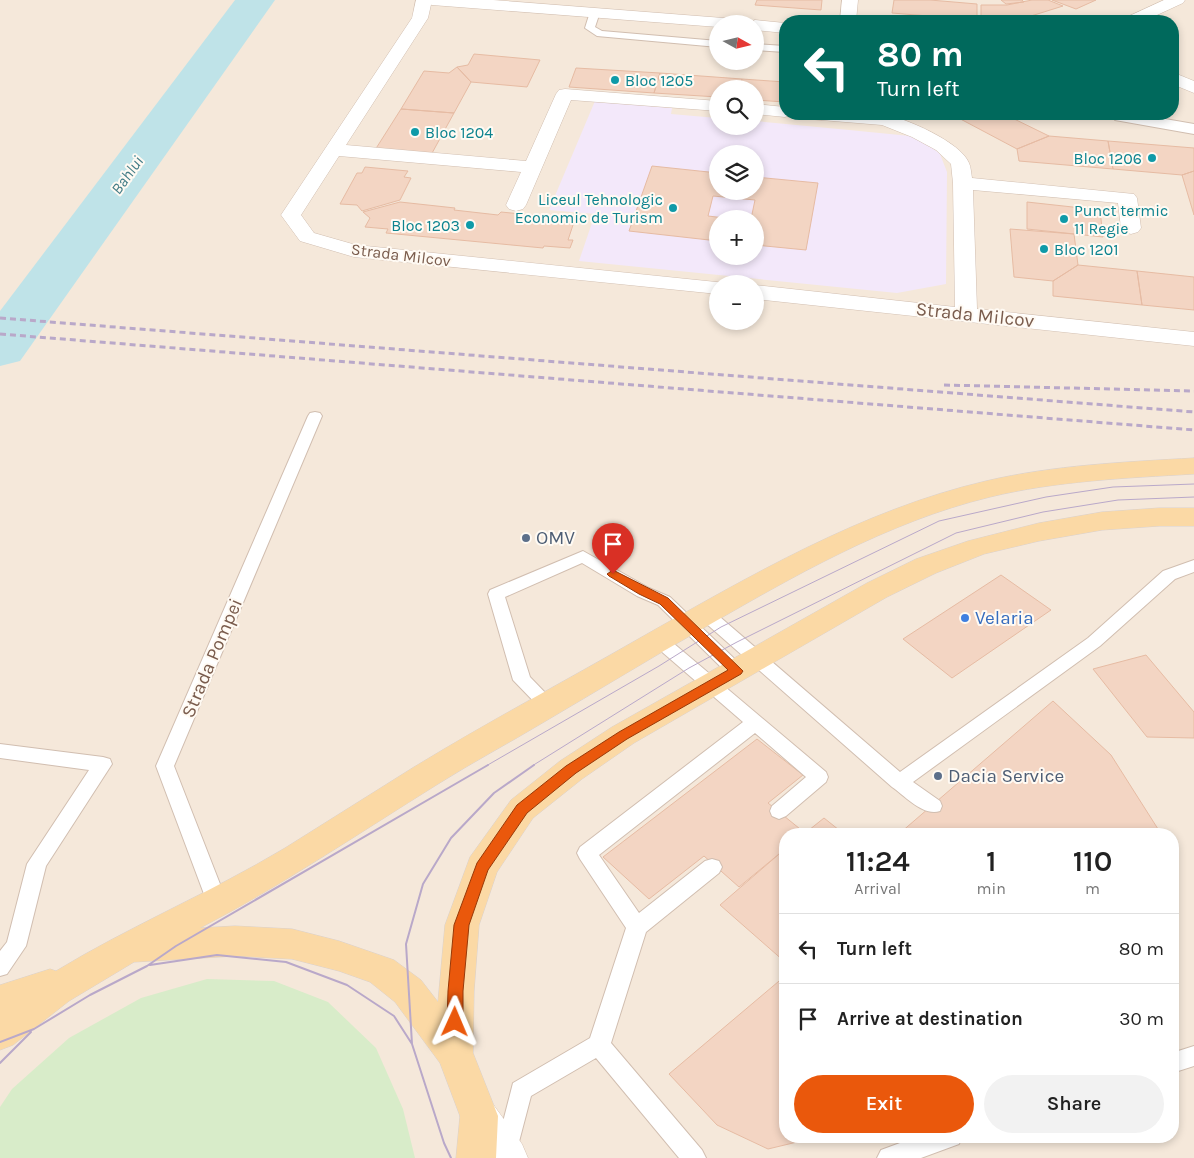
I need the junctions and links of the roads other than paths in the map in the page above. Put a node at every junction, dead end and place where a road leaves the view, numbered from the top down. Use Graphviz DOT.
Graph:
graph roads {
  1 [pos="424,0"];
  2 [pos="432,0"];
  3 [pos="850,0"];
  4 [pos="1176,0"];
  5 [pos="595,12"];
  6 [pos="849,15"];
  7 [pos="1144,15"];
  8 [pos="709,22"];
  9 [pos="764,26"];
  10 [pos="779,27"];
  11 [pos="709,43"];
  12 [pos="764,48"];
  13 [pos="779,49"];
  14 [pos="1179,80"];
  15 [pos="1194,88"];
  16 [pos="709,105"];
  17 [pos="764,110"];
  18 [pos="779,111"];
  19 [pos="885,120"];
  20 [pos="1143,120"];
  21 [pos="1194,129"];
  22 [pos="332,150"];
  23 [pos="532,167"];
  24 [pos="963,183"];
  25 [pos="516,205"];
  26 [pos="1131,228"];
  27 [pos="709,287"];
  28 [pos="764,293"];
  29 [pos="966,314"];
  30 [pos="1194,340"];
  31 [pos="315,416"];
  32 [pos="1194,466"];
  33 [pos="1194,517"];
  34 [pos="1194,566"];
  35 [pos="698,620"];
  36 [pos="660,641"];
  37 [pos="746,665"];
  38 [pos="711,686"];
  39 [pos="549,706"];
  40 [pos="755,723"];
  41 [pos="0,751"];
  42 [pos="899,782"];
  43 [pos="933,806"];
  44 [pos="779,810"];
  45 [pos="712,867"];
  46 [pos="217,902"];
  47 [pos="637,927"];
  48 [pos="126,948"];
  49 [pos="0,967"];
  50 [pos="75,978"];
  51 [pos="0,1001"];
  52 [pos="0,1033"];
  53 [pos="599,1045"];
  54 [pos="454,1054"];
  55 [pos="1194,1056"];
  56 [pos="1179,1061"];
  57 [pos="931,1143"];
  58 [pos="497,1157"];
  59 [pos="694,1158"];
  60 [pos="889,1158"];
  1 -- 22 [label="street, Strada Milcov"];
  2 -- 5 [label="street"];
  3 -- 6 [label="street"];
  4 -- 7 [label="street"];
  5 -- 8 [label="street"];
  5 -- 11 [label="lane"];
  9 -- 10 [label="street"];
  12 -- 13 [label="lane"];
  14 -- 15 [label="street"];
  16 -- 23 [label="street"];
  17 -- 18 [label="street"];
  19 -- 24 [label="street"];
  20 -- 21 [label="street"];
  22 -- 23 [label="street"];
  22 -- 27 [label="street, Strada Milcov"];
  23 -- 25 [label="street"];
  24 -- 26 [label="street"];
  24 -- 29 [label="street"];
  28 -- 29 [label="street, Strada Milcov"];
  29 -- 30 [label="street, Strada Milcov"];
  31 -- 46 [label="lane, Strada Pompei"];
  32 -- 35 [label="main road"];
  33 -- 37 [label="main road"];
  34 -- 42 [label="lane"];
  35 -- 36 [label="main road"];
  35 -- 37 [label="lane"];
  35 -- 39 [label="lane"];
  36 -- 38 [label="lane"];
  36 -- 39 [label="main road"];
  37 -- 38 [label="main road"];
  37 -- 42 [label="lane"];
  38 -- 40 [label="lane"];
  38 -- 54 [label="main road"];
  39 -- 46 [label="main road"];
  40 -- 44 [label="lane"];
  40 -- 47 [label="lane"];
  41 -- 49 [label="lane"];
  42 -- 43 [label="lane"];
  45 -- 47 [label="lane"];
  46 -- 48 [label="main road"];
  47 -- 53 [label="lane"];
  48 -- 50 [label="main road"];
  48 -- 54 [label="main road"];
  50 -- 51 [label="main road"];
  50 -- 52 [label="main road"];
  53 -- 58 [label="lane"];
  53 -- 59 [label="lane"];
  54 -- 58 [label="main road"];
  55 -- 56 [label="lane"];
  57 -- 60 [label="lane"];
}
